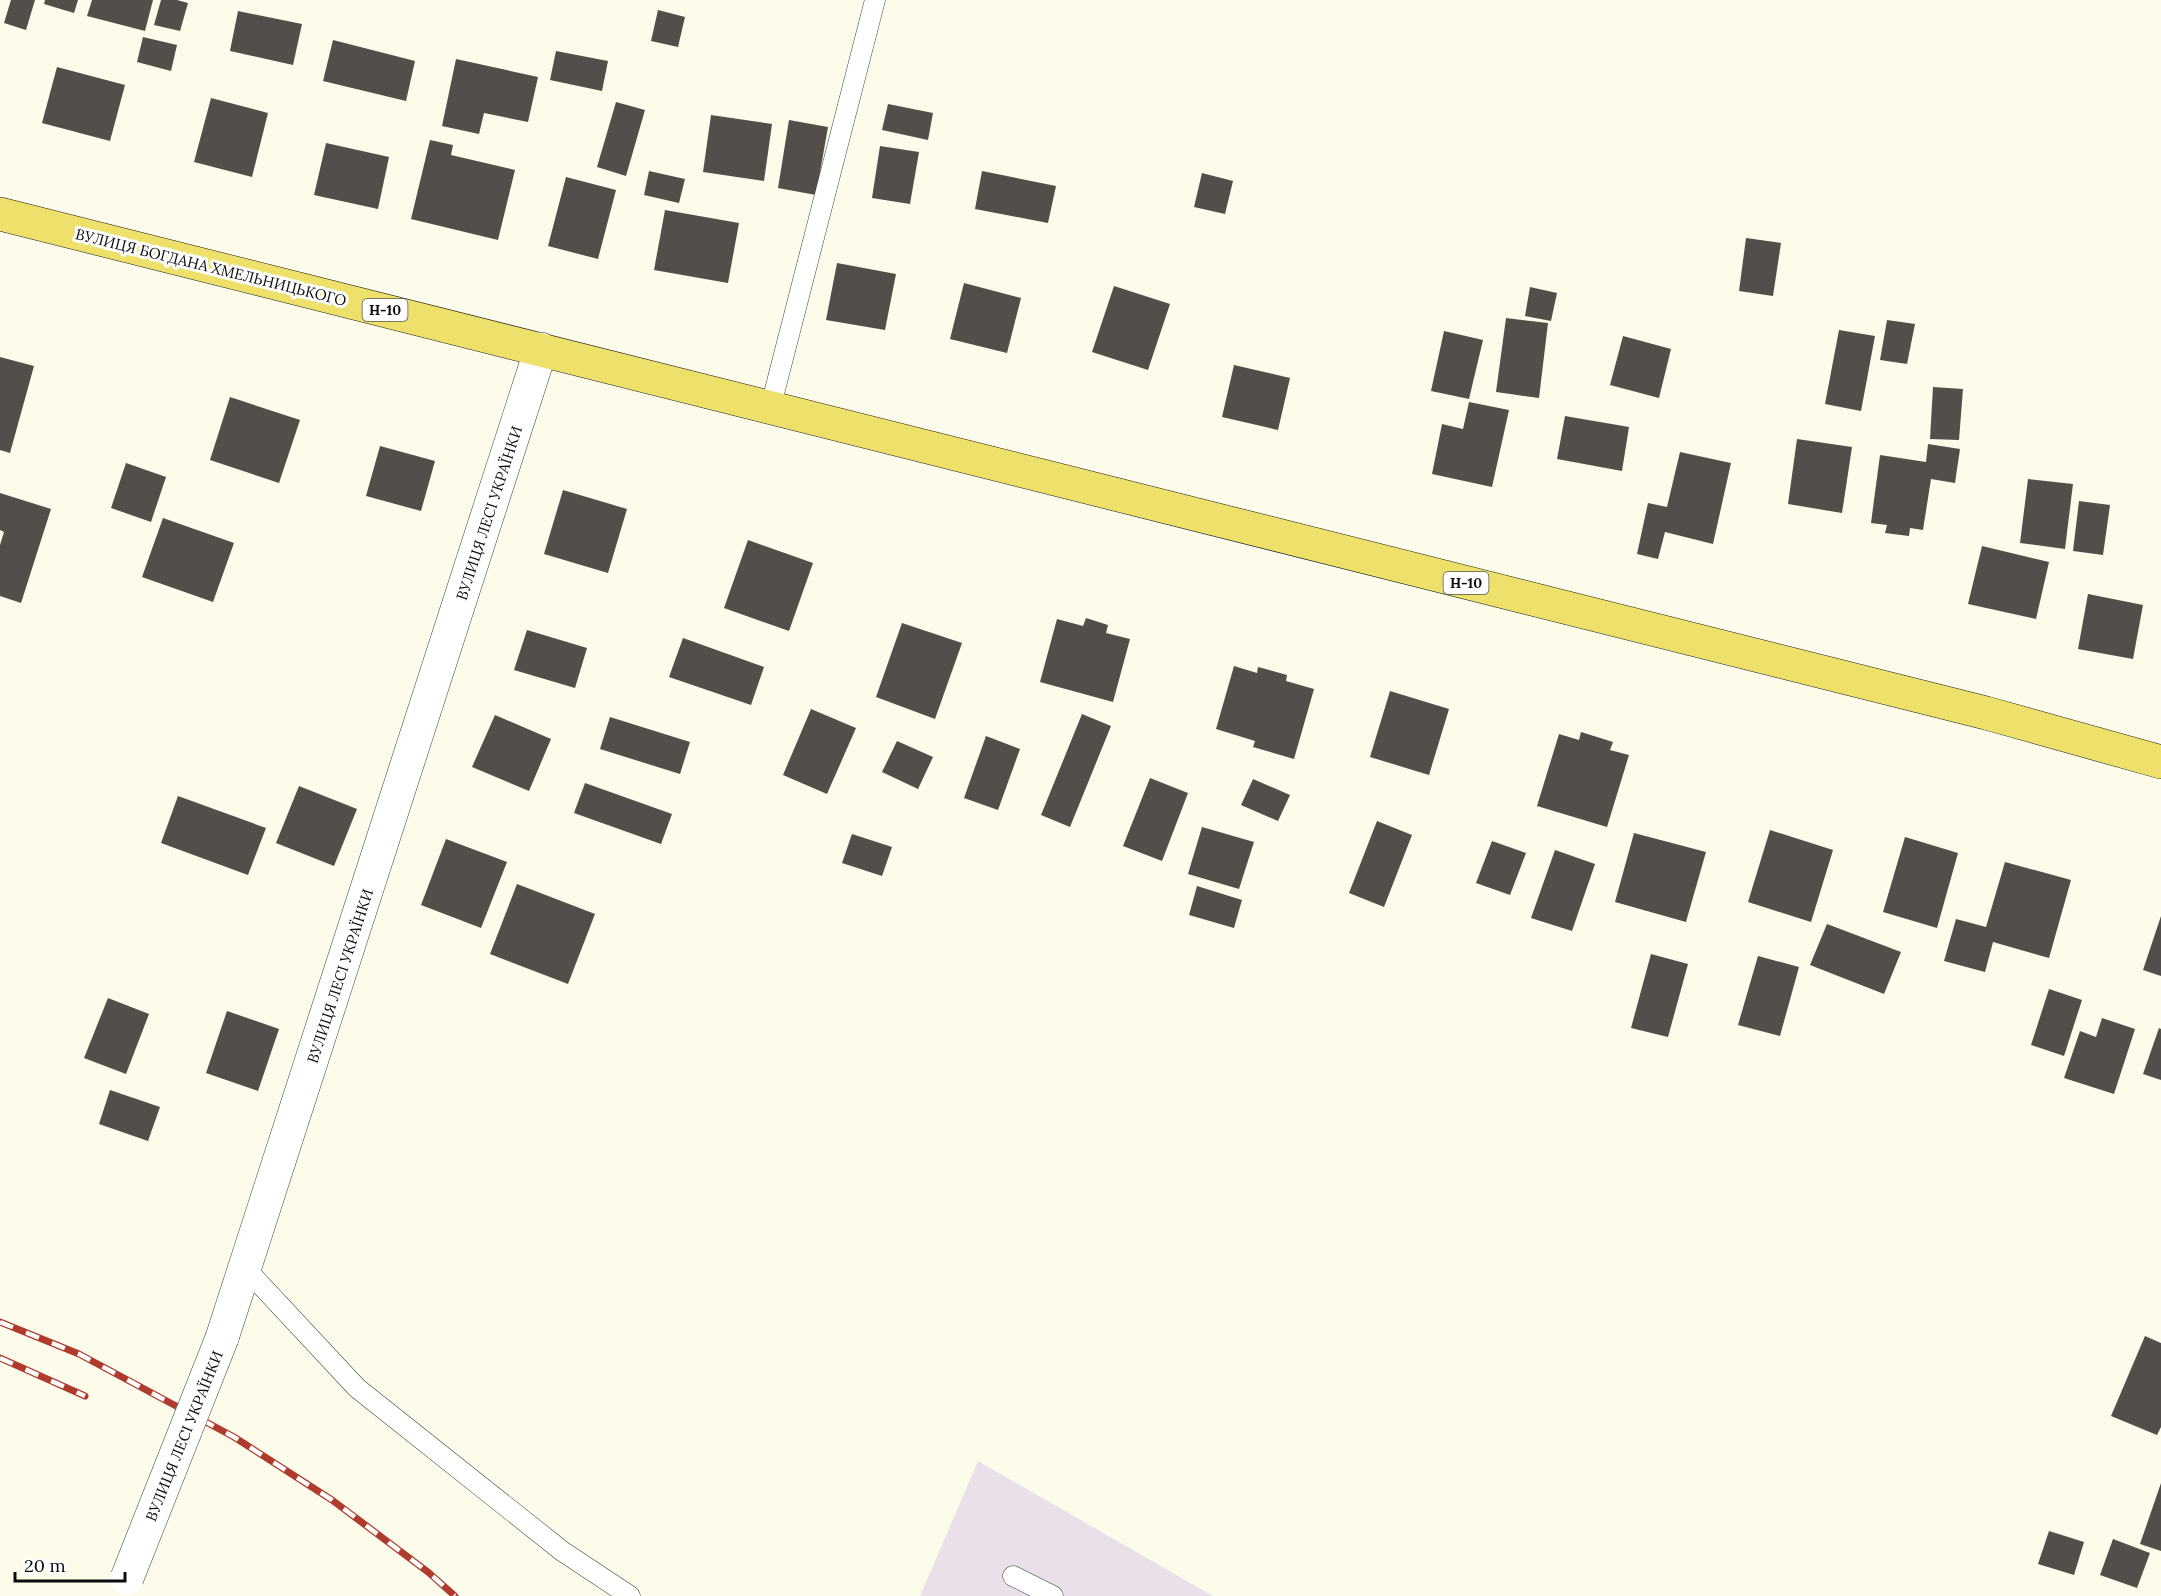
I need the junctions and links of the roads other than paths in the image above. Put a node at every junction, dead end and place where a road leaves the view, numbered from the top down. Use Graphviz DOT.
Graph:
graph roads {
  1 [pos="875,0"];
  2 [pos="0,214"];
  3 [pos="541,349"];
  4 [pos="770,409"];
  5 [pos="2161,762"];
  6 [pos="246,1269"];
  7 [pos="1013,1576"];
  8 [pos="123,1587"];
  9 [pos="630,1596"];
  10 [pos="1053,1596"];
  1 -- 4 [label="lane"];
  2 -- 3 [label="main road, ВУЛИЦЯ БОГДАНА ХМЕЛЬНИЦЬКОГО / Н-10"];
  3 -- 4 [label="main road, ВУЛИЦЯ БОГДАНА ХМЕЛЬНИЦЬКОГО / Н-10"];
  3 -- 6 [label="street, ВУЛИЦЯ ЛЕСІ УКРАЇНКИ"];
  4 -- 5 [label="main road, Н-10"];
  6 -- 8 [label="street, ВУЛИЦЯ ЛЕСІ УКРАЇНКИ, bridge"];
  6 -- 9 [label="lane"];
  7 -- 10 [label="lane"];
}
